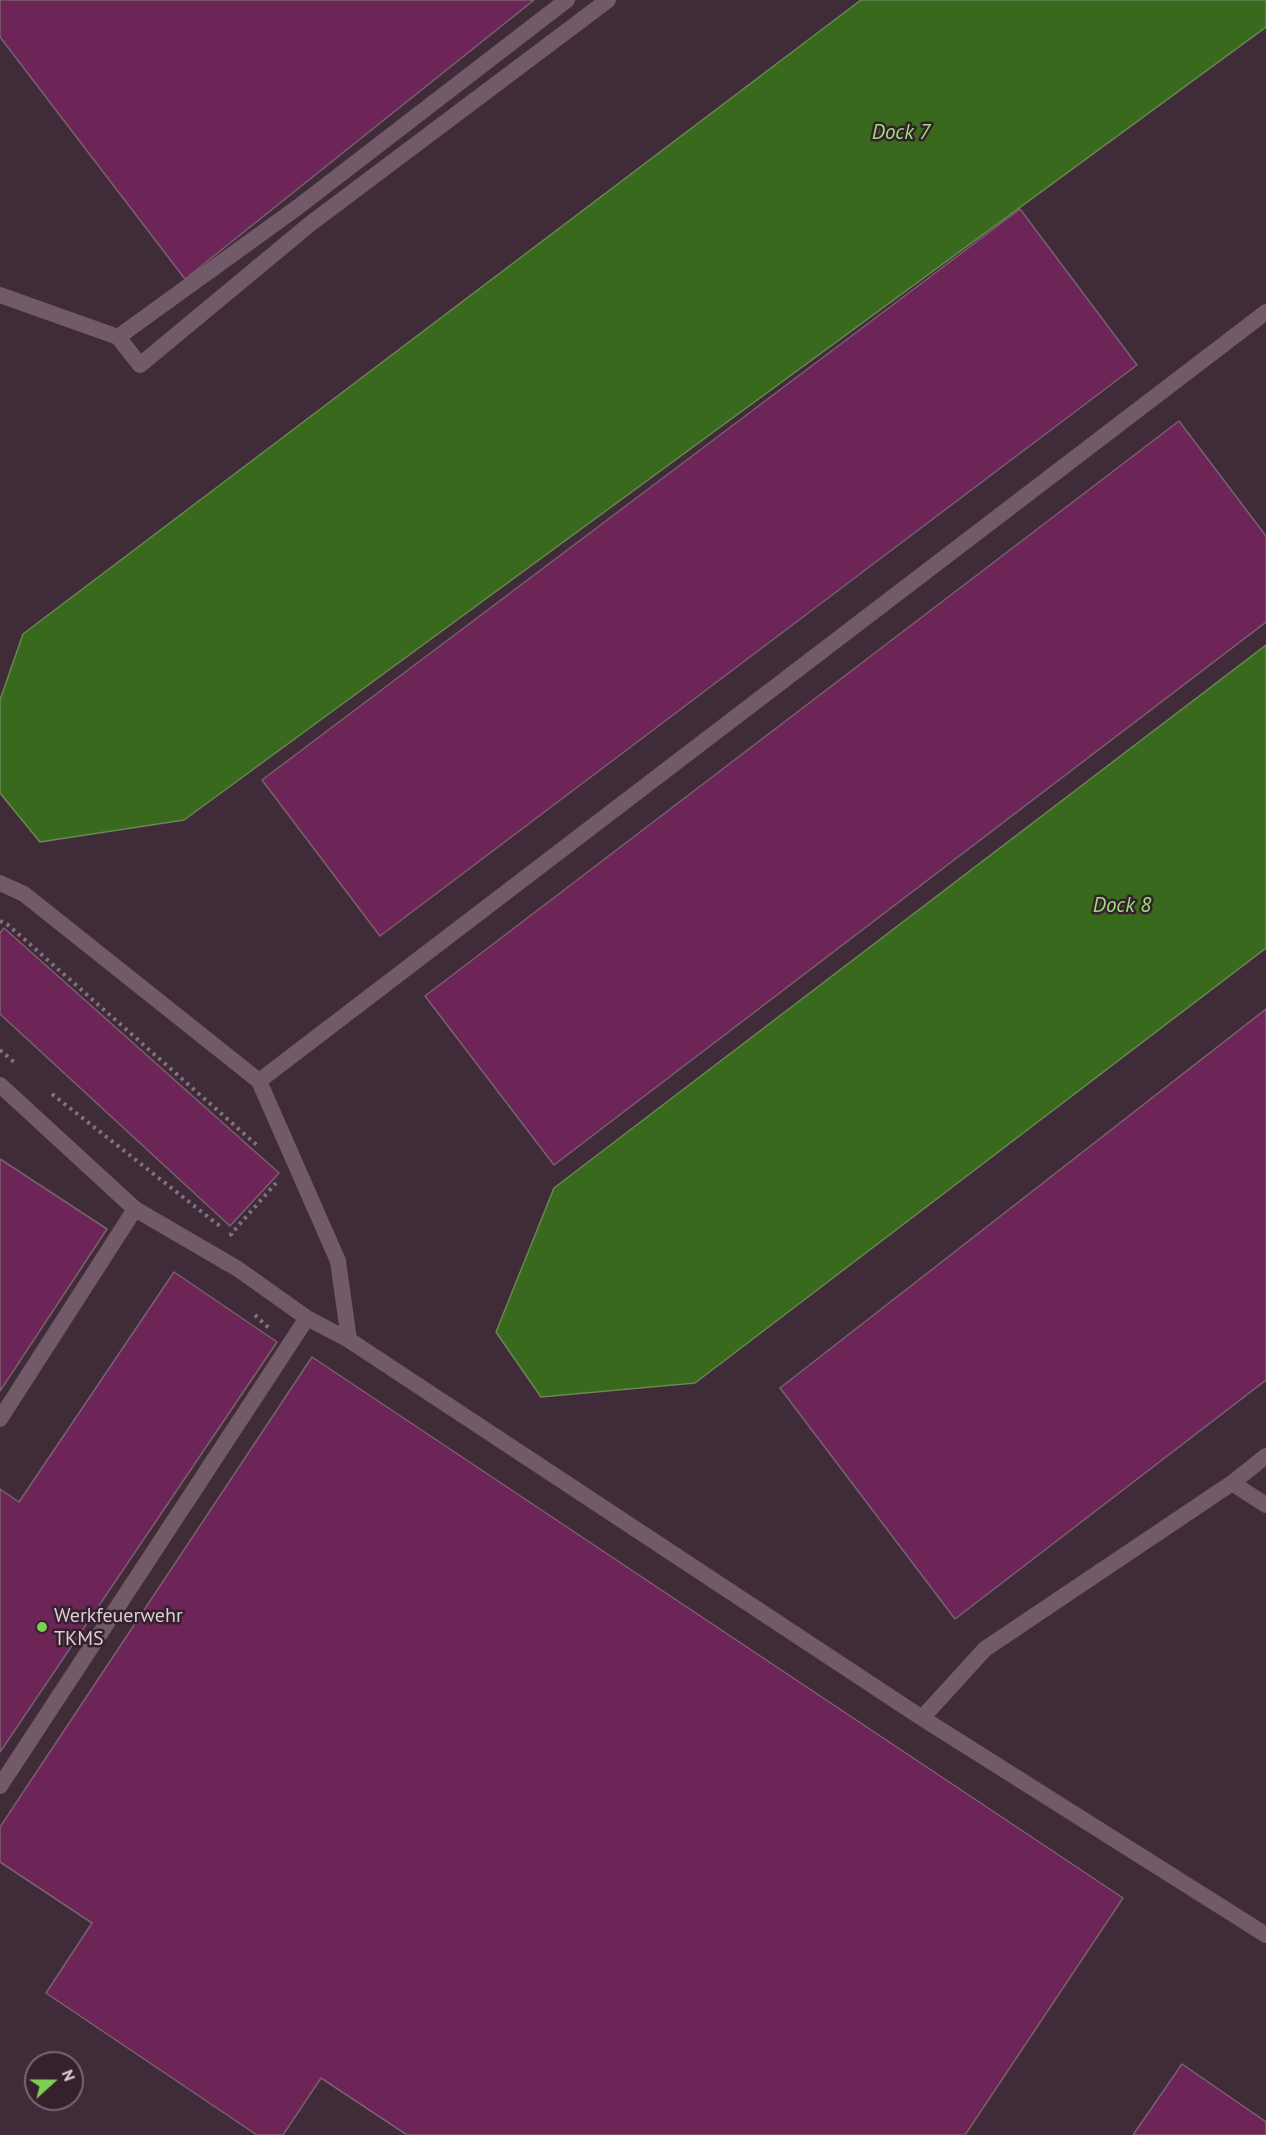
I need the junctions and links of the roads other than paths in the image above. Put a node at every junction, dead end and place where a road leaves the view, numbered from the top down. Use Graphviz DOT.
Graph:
graph roads {
  1 [pos="567,0"];
  2 [pos="608,0"];
  3 [pos="298,207"];
  4 [pos="310,224"];
  5 [pos="0,295"];
  6 [pos="1266,312"];
  7 [pos="118,337"];
  8 [pos="0,883"];
  9 [pos="259,1081"];
  10 [pos="0,1085"];
  11 [pos="135,1209"];
  12 [pos="308,1318"];
  13 [pos="349,1340"];
  14 [pos="0,1419"];
  15 [pos="1266,1456"];
  16 [pos="1232,1483"];
  17 [pos="1266,1505"];
  18 [pos="922,1718"];
  19 [pos="0,1786"];
  20 [pos="1266,1935"];
  1 -- 3 [label="lane"];
  2 -- 4 [label="lane"];
  3 -- 4 [label="lane"];
  3 -- 7 [label="lane"];
  4 -- 7 [label="lane"];
  5 -- 7 [label="lane"];
  6 -- 9 [label="lane"];
  8 -- 9 [label="lane"];
  9 -- 13 [label="lane"];
  10 -- 11 [label="lane"];
  11 -- 12 [label="lane"];
  11 -- 14 [label="lane"];
  12 -- 13 [label="lane"];
  12 -- 19 [label="lane"];
  13 -- 18 [label="lane"];
  15 -- 16 [label="lane"];
  16 -- 17 [label="lane"];
  16 -- 18 [label="lane"];
  18 -- 20 [label="lane"];
}
